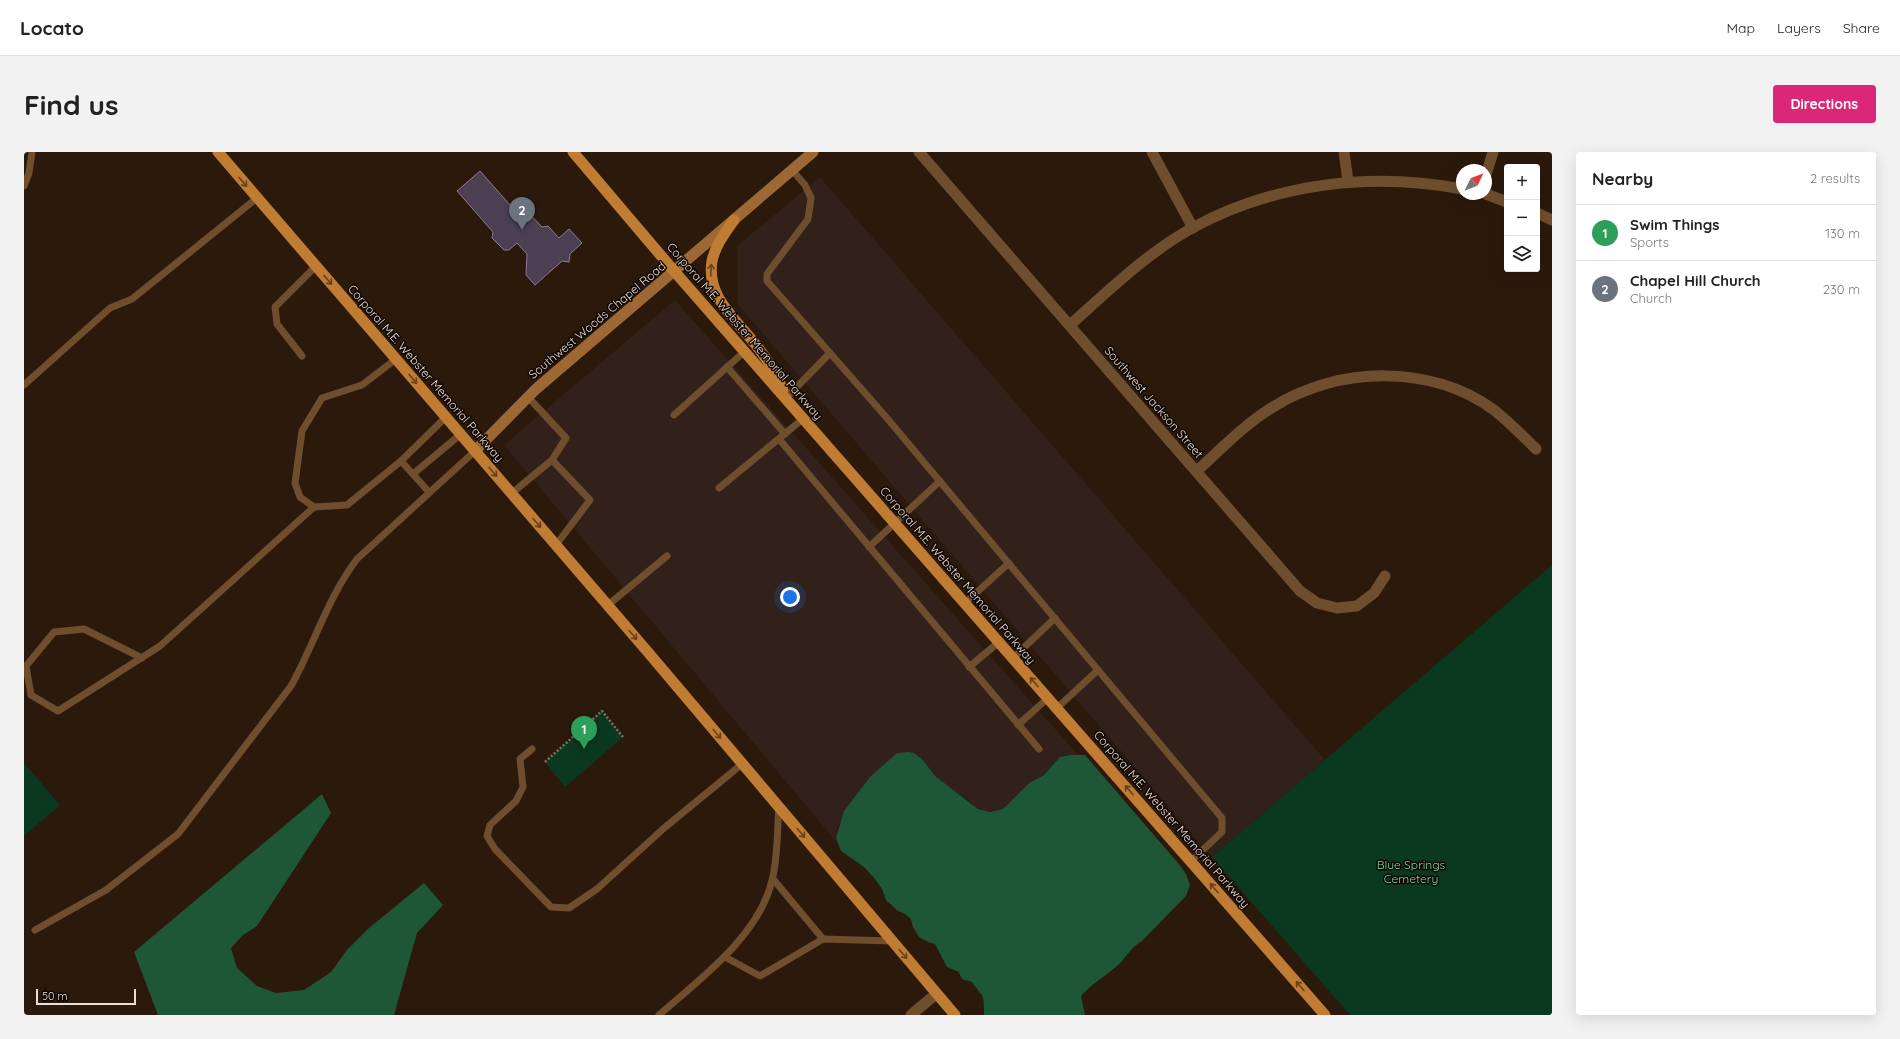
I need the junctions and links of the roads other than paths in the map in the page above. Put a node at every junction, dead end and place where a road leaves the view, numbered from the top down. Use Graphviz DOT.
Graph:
graph roads {
  1 [pos="32,152"];
  2 [pos="218,152"];
  3 [pos="573,152"];
  4 [pos="813,152"];
  5 [pos="919,152"];
  6 [pos="1152,152"];
  7 [pos="1344,152"];
  8 [pos="1493,152"];
  9 [pos="1489,164"];
  10 [pos="792,170"];
  11 [pos="1348,181"];
  12 [pos="24,186"];
  13 [pos="1456,188"];
  14 [pos="1492,196"];
  15 [pos="257,198"];
  16 [pos="1504,201"];
  17 [pos="1540,214"];
  18 [pos="734,220"];
  19 [pos="1552,220"];
  20 [pos="1193,228"];
  21 [pos="316,266"];
  22 [pos="674,271"];
  23 [pos="1070,325"];
  24 [pos="745,351"];
  25 [pos="830,353"];
  26 [pos="302,356"];
  27 [pos="396,359"];
  28 [pos="727,367"];
  29 [pos="24,385"];
  30 [pos="528,396"];
  31 [pos="786,398"];
  32 [pos="674,415"];
  33 [pos="446,417"];
  34 [pos="804,418"];
  35 [pos="461,434"];
  36 [pos="785,434"];
  37 [pos="779,439"];
  38 [pos="1536,449"];
  39 [pos="475,451"];
  40 [pos="552,460"];
  41 [pos="401,461"];
  42 [pos="1197,471"];
  43 [pos="413,474"];
  44 [pos="940,481"];
  45 [pos="719,488"];
  46 [pos="429,492"];
  47 [pos="512,493"];
  48 [pos="314,507"];
  49 [pos="895,523"];
  50 [pos="556,545"];
  51 [pos="869,547"];
  52 [pos="667,556"];
  53 [pos="1009,563"];
  54 [pos="1384,576"];
  55 [pos="965,602"];
  56 [pos="608,605"];
  57 [pos="1055,618"];
  58 [pos="999,642"];
  59 [pos="142,658"];
  60 [pos="1013,658"];
  61 [pos="969,667"];
  62 [pos="1098,670"];
  63 [pos="1048,698"];
  64 [pos="1057,708"];
  65 [pos="1018,725"];
  66 [pos="532,749"];
  67 [pos="1039,750"];
  68 [pos="742,764"];
  69 [pos="779,807"];
  70 [pos="1191,861"];
  71 [pos="773,880"];
  72 [pos="35,930"];
  73 [pos="823,940"];
  74 [pos="892,941"];
  75 [pos="725,957"];
  76 [pos="936,994"];
  77 [pos="660,1015"];
  78 [pos="911,1015"];
  79 [pos="955,1015"];
  80 [pos="1326,1015"];
  1 -- 12 [label="lane"];
  2 -- 15 [label="main road, Corporal M.E. Webster Memorial Parkway, one-way"];
  3 -- 22 [label="main road, Corporal M.E. Webster Memorial Parkway"];
  4 -- 10 [label="main road, Southwest Woods Chapel Road"];
  5 -- 23 [label="street, Southwest Jackson Street"];
  6 -- 20 [label="street"];
  7 -- 11 [label="street"];
  8 -- 9 [label="street"];
  10 -- 18 [label="main road, Southwest Woods Chapel Road"];
  10 -- 25 [label="lane"];
  11 -- 13 [label="street"];
  11 -- 20 [label="street"];
  14 -- 16 [label="street"];
  15 -- 21 [label="main road, Corporal M.E. Webster Memorial Parkway"];
  15 -- 29 [label="lane"];
  17 -- 19 [label="street"];
  18 -- 22 [label="main road, Southwest Woods Chapel Road"];
  31 -- 18 [label="main road, one-way"];
  20 -- 23 [label="street"];
  21 -- 26 [label="lane"];
  21 -- 27 [label="main road, Corporal M.E. Webster Memorial Parkway, one-way"];
  22 -- 24 [label="main road, Corporal M.E. Webster Memorial Parkway"];
  22 -- 30 [label="main road, Southwest Woods Chapel Road"];
  23 -- 42 [label="street, Southwest Jackson Street"];
  24 -- 28 [label="lane"];
  24 -- 31 [label="main road, Corporal M.E. Webster Memorial Parkway"];
  25 -- 31 [label="lane"];
  25 -- 44 [label="lane"];
  27 -- 33 [label="main road, Corporal M.E. Webster Memorial Parkway, one-way"];
  27 -- 48 [label="lane"];
  28 -- 32 [label="lane"];
  28 -- 36 [label="lane"];
  30 -- 39 [label="main road, Southwest Woods Chapel Road"];
  30 -- 40 [label="lane"];
  31 -- 34 [label="main road, Corporal M.E. Webster Memorial Parkway"];
  33 -- 35 [label="main road, Corporal M.E. Webster Memorial Parkway"];
  33 -- 41 [label="lane"];
  34 -- 36 [label="lane"];
  34 -- 49 [label="main road, Corporal M.E. Webster Memorial Parkway"];
  35 -- 39 [label="main road, Corporal M.E. Webster Memorial Parkway"];
  35 -- 43 [label="lane"];
  36 -- 37 [label="lane"];
  37 -- 45 [label="lane"];
  37 -- 51 [label="lane"];
  38 -- 42 [label="street"];
  39 -- 46 [label="lane"];
  39 -- 47 [label="main road, Corporal M.E. Webster Memorial Parkway, one-way"];
  40 -- 47 [label="lane"];
  40 -- 50 [label="lane"];
  41 -- 43 [label="lane"];
  41 -- 48 [label="lane"];
  42 -- 54 [label="street, Southwest Jackson Street"];
  43 -- 46 [label="lane"];
  44 -- 49 [label="lane"];
  44 -- 53 [label="lane"];
  46 -- 72 [label="lane"];
  47 -- 50 [label="main road, Corporal M.E. Webster Memorial Parkway, one-way"];
  48 -- 59 [label="lane"];
  49 -- 51 [label="lane"];
  49 -- 55 [label="main road, Corporal M.E. Webster Memorial Parkway"];
  50 -- 56 [label="main road, Corporal M.E. Webster Memorial Parkway"];
  51 -- 61 [label="lane"];
  52 -- 56 [label="lane"];
  53 -- 55 [label="lane"];
  53 -- 57 [label="lane"];
  55 -- 58 [label="main road, Corporal M.E. Webster Memorial Parkway"];
  56 -- 68 [label="main road, Corporal M.E. Webster Memorial Parkway, one-way"];
  57 -- 60 [label="lane"];
  57 -- 62 [label="lane"];
  58 -- 60 [label="main road, Corporal M.E. Webster Memorial Parkway"];
  58 -- 61 [label="lane"];
  59 -- 59 [label="lane"];
  63 -- 60 [label="main road, Corporal M.E. Webster Memorial Parkway, one-way"];
  61 -- 65 [label="lane"];
  62 -- 64 [label="lane"];
  62 -- 70 [label="lane"];
  63 -- 64 [label="main road, Corporal M.E. Webster Memorial Parkway"];
  63 -- 65 [label="lane"];
  70 -- 64 [label="main road, Corporal M.E. Webster Memorial Parkway, one-way"];
  65 -- 67 [label="lane"];
  66 -- 68 [label="lane"];
  68 -- 69 [label="main road, Corporal M.E. Webster Memorial Parkway"];
  69 -- 71 [label="lane"];
  69 -- 74 [label="main road, Corporal M.E. Webster Memorial Parkway, one-way"];
  80 -- 70 [label="main road, Corporal M.E. Webster Memorial Parkway, one-way"];
  71 -- 73 [label="lane"];
  71 -- 75 [label="lane"];
  73 -- 74 [label="lane"];
  73 -- 75 [label="lane"];
  74 -- 76 [label="main road, Corporal M.E. Webster Memorial Parkway, one-way"];
  75 -- 77 [label="lane"];
  76 -- 78 [label="street"];
  76 -- 79 [label="main road, Corporal M.E. Webster Memorial Parkway"];
}
